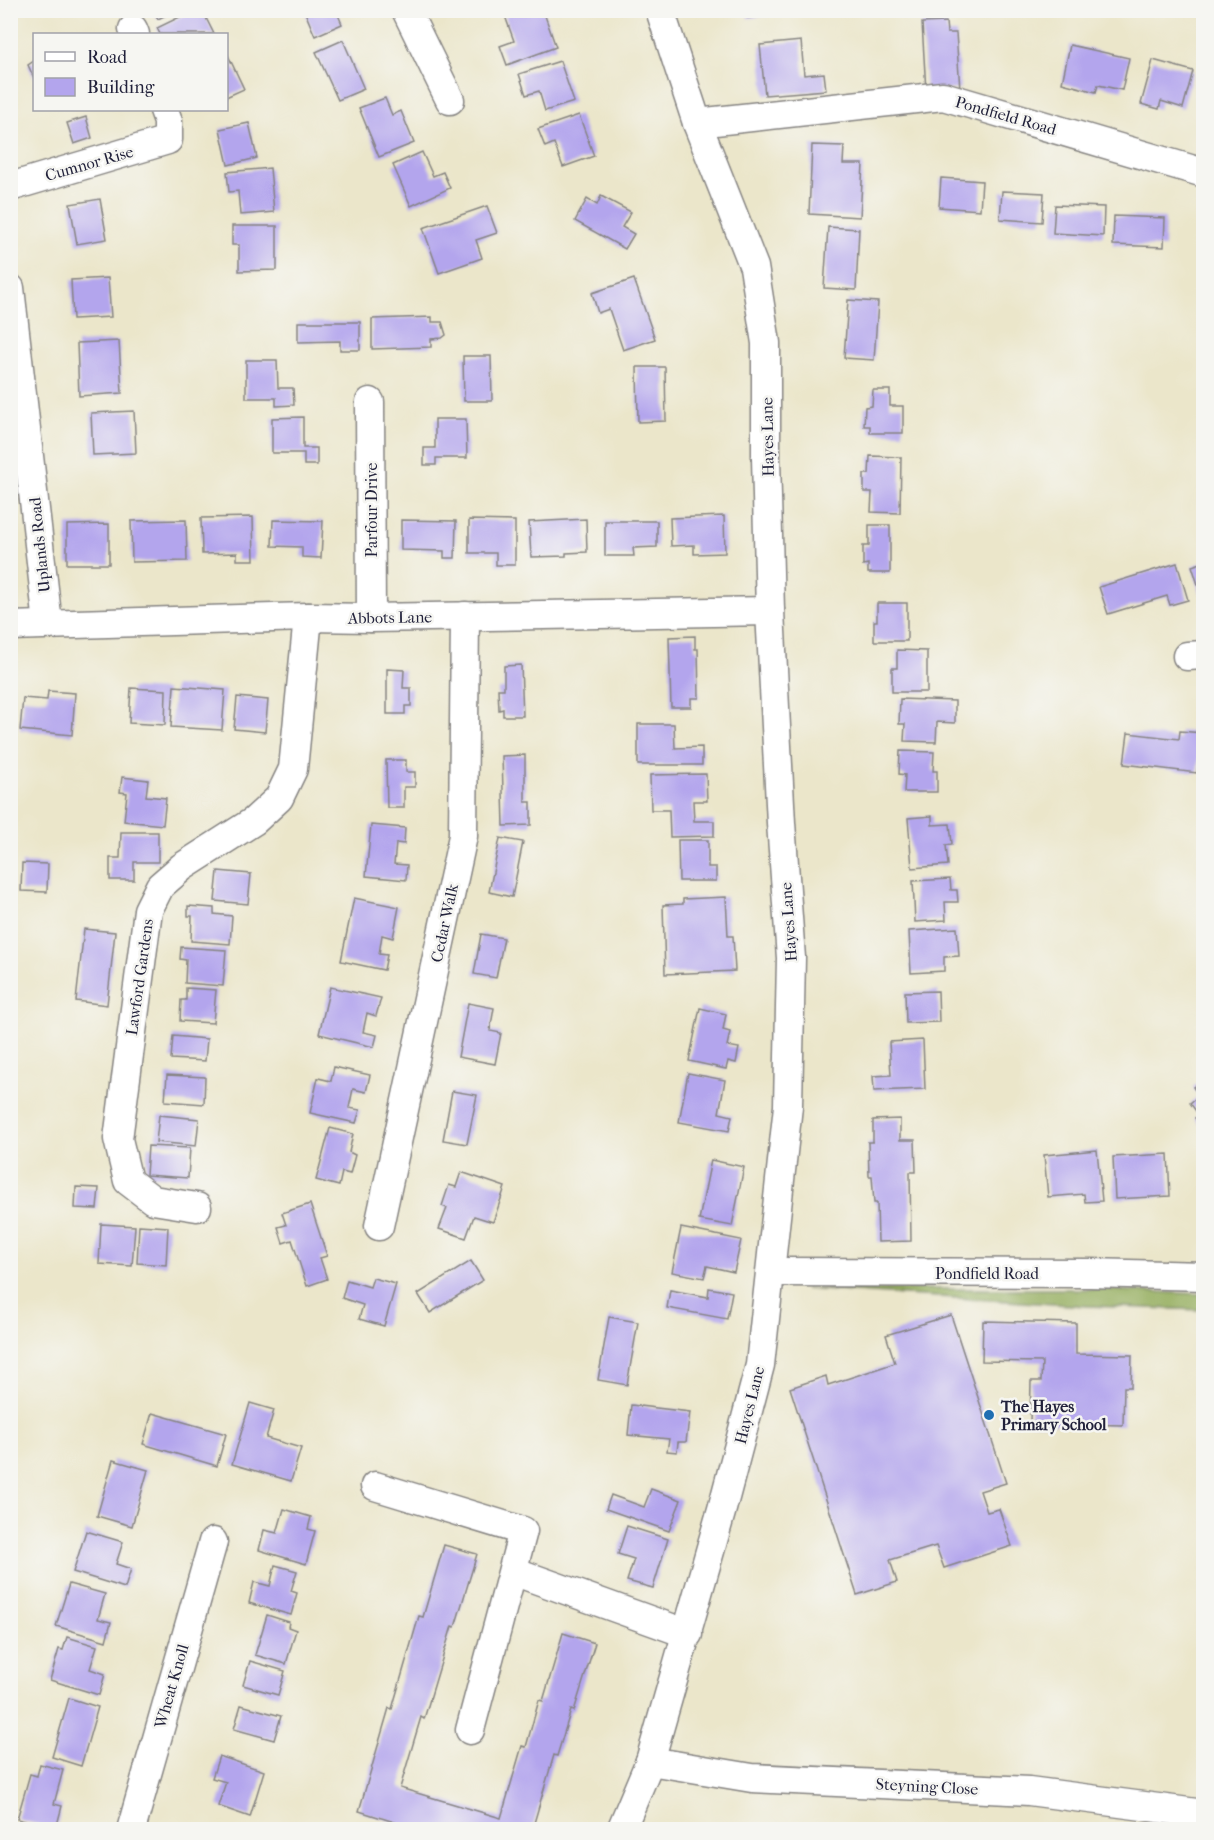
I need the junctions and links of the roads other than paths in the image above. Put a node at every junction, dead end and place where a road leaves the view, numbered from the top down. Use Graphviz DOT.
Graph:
graph roads {
  1 [pos="406,10"];
  2 [pos="660,10"];
  3 [pos="450,100"];
  4 [pos="164,111"];
  5 [pos="697,123"];
  6 [pos="1203,173"];
  7 [pos="10,187"];
  8 [pos="10,288"];
  9 [pos="370,402"];
  10 [pos="770,611"];
  11 [pos="465,616"];
  12 [pos="308,617"];
  13 [pos="371,618"];
  14 [pos="48,624"];
  15 [pos="10,626"];
  16 [pos="197,1208"];
  17 [pos="379,1226"];
  18 [pos="771,1272"];
  19 [pos="1203,1276"];
  20 [pos="375,1486"];
  21 [pos="213,1542"];
  22 [pos="513,1571"];
  23 [pos="688,1634"];
  24 [pos="470,1730"];
  25 [pos="650,1761"];
  26 [pos="1203,1814"];
  27 [pos="131,1830"];
  28 [pos="621,1830"];
  1 -- 3 [label="street"];
  2 -- 5 [label="street, Hayes Lane"];
  4 -- 7 [label="street, Cumnor Rise"];
  5 -- 6 [label="street, Pondfield Road"];
  5 -- 10 [label="street, Hayes Lane"];
  8 -- 14 [label="street, Uplands Road"];
  9 -- 13 [label="street, Parfour Drive"];
  10 -- 11 [label="street, Abbots Lane"];
  10 -- 18 [label="street, Hayes Lane"];
  11 -- 13 [label="street, Abbots Lane"];
  11 -- 17 [label="street, Cedar Walk"];
  12 -- 13 [label="street, Abbots Lane"];
  12 -- 14 [label="street, Abbots Lane"];
  12 -- 16 [label="street, Lawford Gardens"];
  14 -- 15 [label="street, Abbots Lane"];
  18 -- 19 [label="street, Pondfield Road"];
  18 -- 23 [label="street, Hayes Lane"];
  20 -- 22 [label="street"];
  21 -- 27 [label="street, Wheat Knoll"];
  22 -- 23 [label="street"];
  22 -- 24 [label="street"];
  23 -- 25 [label="street, Hayes Lane"];
  25 -- 26 [label="street, Steyning Close"];
  25 -- 28 [label="street, Hayes Lane"];
}
